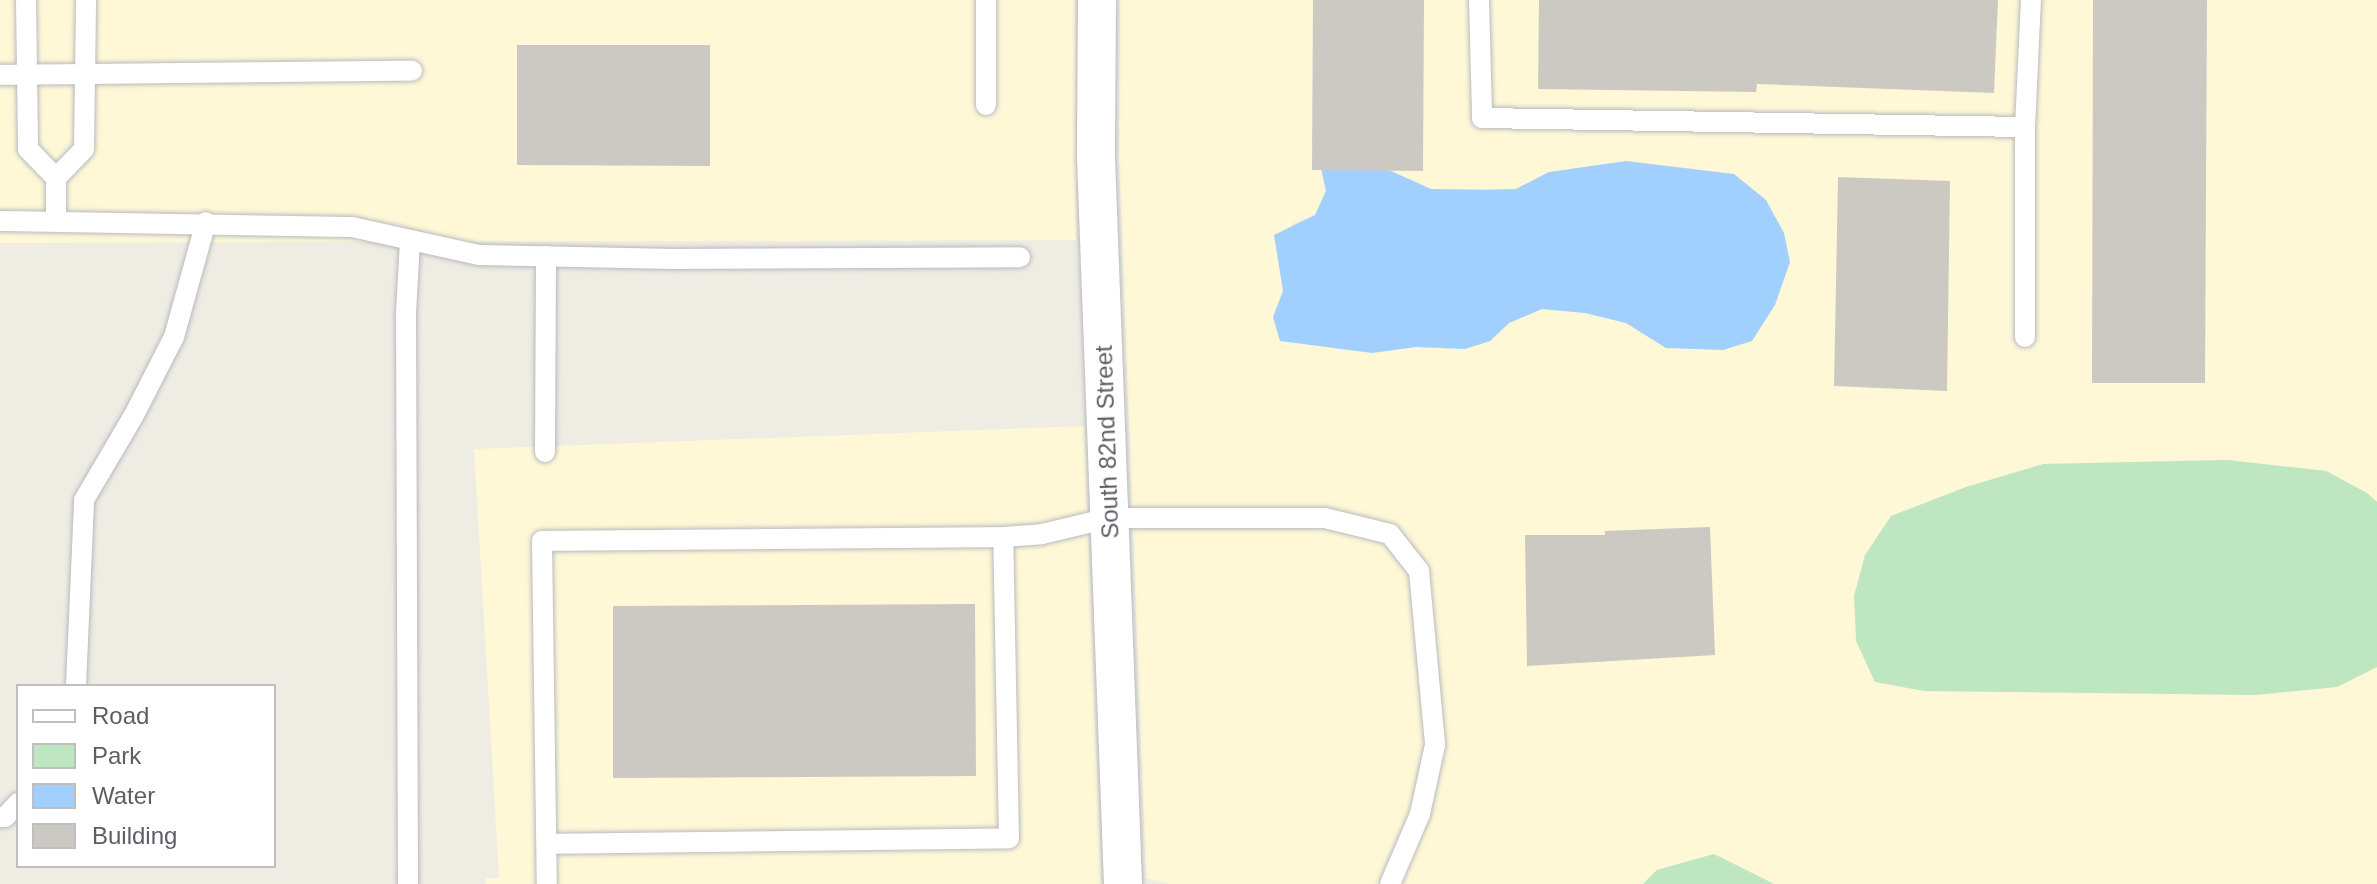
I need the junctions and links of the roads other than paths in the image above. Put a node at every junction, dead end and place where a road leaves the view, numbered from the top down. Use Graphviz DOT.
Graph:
graph roads {
  1 [pos="26,0"];
  2 [pos="86,0"];
  3 [pos="986,0"];
  4 [pos="1097,0"];
  5 [pos="1479,0"];
  6 [pos="2031,0"];
  7 [pos="412,71"];
  8 [pos="85,73"];
  9 [pos="0,75"];
  10 [pos="27,75"];
  11 [pos="986,105"];
  12 [pos="2025,127"];
  13 [pos="56,178"];
  14 [pos="0,221"];
  15 [pos="56,221"];
  16 [pos="206,222"];
  17 [pos="410,241"];
  18 [pos="546,256"];
  19 [pos="1020,257"];
  20 [pos="2025,337"];
  21 [pos="545,452"];
  22 [pos="1109,518"];
  23 [pos="1003,537"];
  24 [pos="76,684"];
  25 [pos="16,805"];
  26 [pos="0,817"];
  27 [pos="547,844"];
  28 [pos="408,884"];
  29 [pos="547,884"];
  30 [pos="1123,884"];
  31 [pos="1390,884"];
  1 -- 10 [label="lane"];
  2 -- 8 [label="lane"];
  3 -- 11 [label="lane"];
  4 -- 22 [label="street, South 82nd Street"];
  5 -- 12 [label="lane"];
  6 -- 12 [label="lane"];
  7 -- 8 [label="lane"];
  8 -- 10 [label="lane"];
  8 -- 13 [label="lane"];
  9 -- 10 [label="lane"];
  10 -- 13 [label="lane"];
  12 -- 20 [label="lane"];
  13 -- 15 [label="lane"];
  14 -- 15 [label="lane"];
  15 -- 16 [label="lane"];
  16 -- 17 [label="lane"];
  16 -- 24 [label="lane"];
  17 -- 18 [label="lane"];
  17 -- 28 [label="lane"];
  18 -- 19 [label="lane"];
  18 -- 21 [label="lane"];
  22 -- 23 [label="lane"];
  22 -- 30 [label="street, South 82nd Street"];
  22 -- 31 [label="lane"];
  23 -- 27 [label="lane"];
  23 -- 27 [label="lane"];
  25 -- 26 [label="lane"];
  27 -- 29 [label="lane"];
}
